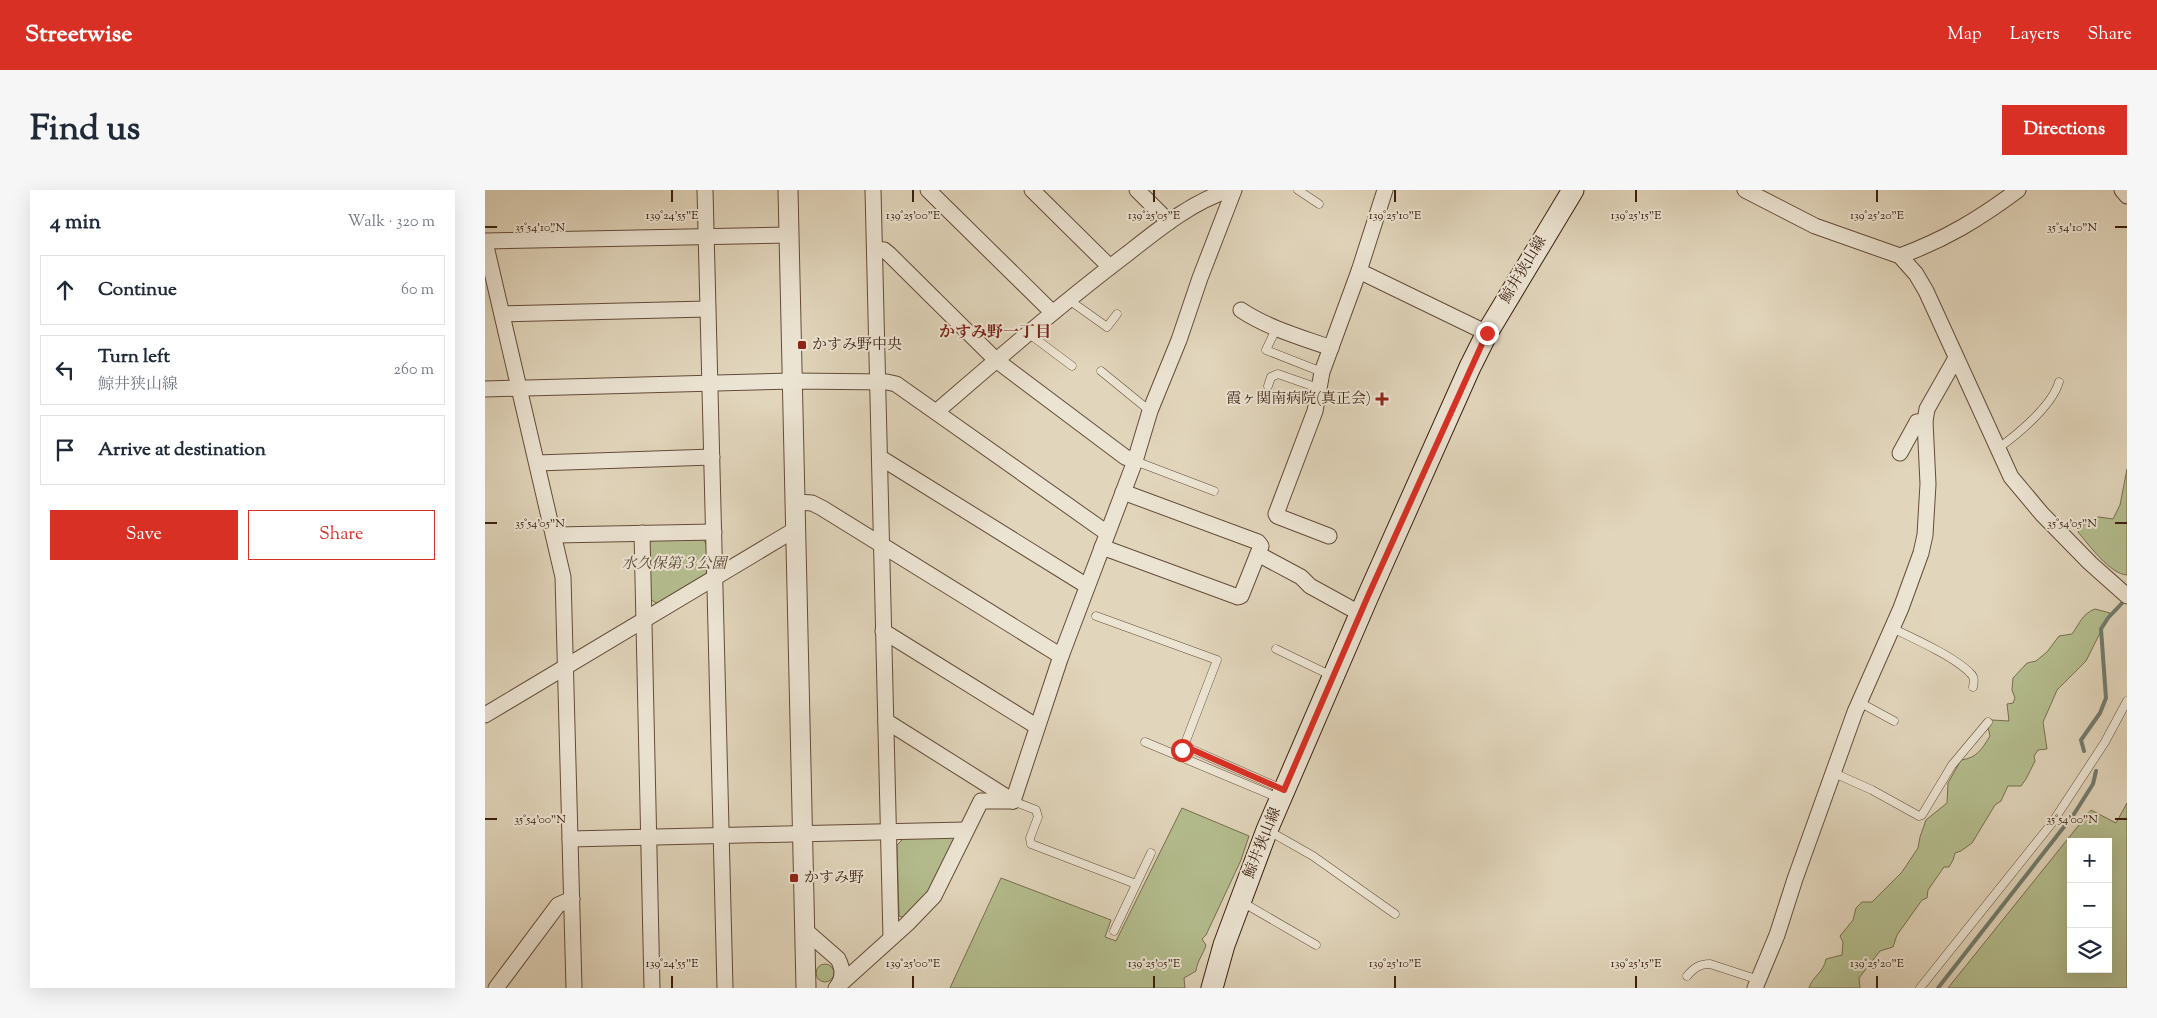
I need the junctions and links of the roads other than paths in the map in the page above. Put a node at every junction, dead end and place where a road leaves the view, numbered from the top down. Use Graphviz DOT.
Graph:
graph roads {
  1 [pos="705,190"];
  2 [pos="788,190"];
  3 [pos="873,190"];
  4 [pos="927,190"];
  5 [pos="1032,190"];
  6 [pos="1137,190"];
  7 [pos="1229,190"];
  8 [pos="1234,190"];
  9 [pos="1298,190"];
  10 [pos="1385,190"];
  11 [pos="1573,190"];
  12 [pos="1745,190"];
  13 [pos="2018,190"];
  14 [pos="2122,190"];
  15 [pos="2127,196"];
  16 [pos="1319,204"];
  17 [pos="1169,222"];
  18 [pos="789,235"];
  19 [pos="706,236"];
  20 [pos="485,242"];
  21 [pos="875,249"];
  22 [pos="1900,256"];
  23 [pos="1110,267"];
  24 [pos="1359,271"];
  25 [pos="1069,300"];
  26 [pos="707,308"];
  27 [pos="1241,310"];
  28 [pos="1052,312"];
  29 [pos="502,314"];
  30 [pos="1117,314"];
  31 [pos="1276,329"];
  32 [pos="1028,333"];
  33 [pos="1487,333"];
  34 [pos="1331,348"];
  35 [pos="1956,358"];
  36 [pos="996,360"];
  37 [pos="1072,366"];
  38 [pos="1101,371"];
  39 [pos="1322,372"];
  40 [pos="878,381"];
  41 [pos="793,382"];
  42 [pos="2059,382"];
  43 [pos="710,385"];
  44 [pos="1268,386"];
  45 [pos="519,388"];
  46 [pos="1318,388"];
  47 [pos="485,389"];
  48 [pos="1149,411"];
  49 [pos="936,412"];
  50 [pos="1925,421"];
  51 [pos="1997,450"];
  52 [pos="1900,453"];
  53 [pos="712,457"];
  54 [pos="881,458"];
  55 [pos="1135,461"];
  56 [pos="537,463"];
  57 [pos="1123,492"];
  58 [pos="1214,492"];
  59 [pos="796,502"];
  60 [pos="796,529"];
  61 [pos="714,532"];
  62 [pos="642,534"];
  63 [pos="555,535"];
  64 [pos="1329,536"];
  65 [pos="1105,540"];
  66 [pos="881,544"];
  67 [pos="1258,554"];
  68 [pos="715,578"];
  69 [pos="1087,586"];
  70 [pos="2127,596"];
  71 [pos="1361,614"];
  72 [pos="1096,616"];
  73 [pos="643,620"];
  74 [pos="1892,628"];
  75 [pos="883,631"];
  76 [pos="1276,650"];
  77 [pos="1061,656"];
  78 [pos="566,667"];
  79 [pos="1334,677"];
  80 [pos="1973,687"];
  81 [pos="2127,701"];
  82 [pos="1859,702"];
  83 [pos="485,715"];
  84 [pos="886,721"];
  85 [pos="1894,721"];
  86 [pos="1988,722"];
  87 [pos="1036,726"];
  88 [pos="1145,742"];
  89 [pos="1184,746"];
  90 [pos="1179,756"];
  91 [pos="1834,773"];
  92 [pos="1283,794"];
  93 [pos="1013,801"];
  94 [pos="965,830"];
  95 [pos="1267,830"];
  96 [pos="888,831"];
  97 [pos="804,834"];
  98 [pos="721,836"];
  99 [pos="649,838"];
  100 [pos="570,839"];
  101 [pos="1151,853"];
  102 [pos="1136,884"];
  103 [pos="572,899"];
  104 [pos="1240,901"];
  105 [pos="1395,914"];
  106 [pos="806,931"];
  107 [pos="1114,931"];
  108 [pos="891,938"];
  109 [pos="1316,945"];
  110 [pos="838,959"];
  111 [pos="852,973"];
  112 [pos="1687,976"];
  113 [pos="485,983"];
  114 [pos="1757,984"];
  115 [pos="809,985"];
  116 [pos="491,988"];
  117 [pos="496,988"];
  118 [pos="574,988"];
  119 [pos="652,988"];
  120 [pos="725,988"];
  121 [pos="836,988"];
  122 [pos="1212,988"];
  123 [pos="1920,988"];
  1 -- 19 [label="street"];
  2 -- 18 [label="street"];
  3 -- 21 [label="street"];
  4 -- 28 [label="street"];
  5 -- 23 [label="street"];
  6 -- 17 [label="street"];
  7 -- 17 [label="street"];
  8 -- 48 [label="street"];
  9 -- 16 [label="lane"];
  10 -- 24 [label="street"];
  11 -- 33 [label="main road, 鯨井狭山線"];
  12 -- 22 [label="street"];
  13 -- 22 [label="street"];
  14 -- 15 [label="street"];
  17 -- 23 [label="street"];
  18 -- 19 [label="street"];
  18 -- 41 [label="street"];
  19 -- 20 [label="street"];
  19 -- 26 [label="street"];
  20 -- 29 [label="street"];
  21 -- 36 [label="street"];
  21 -- 40 [label="street"];
  22 -- 35 [label="street"];
  23 -- 25 [label="street"];
  24 -- 33 [label="street"];
  24 -- 34 [label="street"];
  25 -- 28 [label="street"];
  25 -- 30 [label="lane"];
  26 -- 29 [label="street"];
  26 -- 43 [label="street"];
  27 -- 31 [label="street"];
  28 -- 32 [label="street"];
  29 -- 45 [label="street"];
  31 -- 34 [label="street"];
  31 -- 39 [label="lane"];
  32 -- 36 [label="street"];
  32 -- 37 [label="lane"];
  33 -- 71 [label="main road, 鯨井狭山線"];
  34 -- 39 [label="street"];
  35 -- 50 [label="street"];
  35 -- 51 [label="street"];
  36 -- 49 [label="street"];
  36 -- 55 [label="street"];
  38 -- 48 [label="lane"];
  39 -- 46 [label="street"];
  40 -- 41 [label="street"];
  40 -- 49 [label="street"];
  40 -- 54 [label="street"];
  41 -- 43 [label="street"];
  41 -- 59 [label="street"];
  42 -- 51 [label="lane"];
  43 -- 45 [label="street"];
  43 -- 53 [label="street"];
  44 -- 46 [label="lane"];
  45 -- 47 [label="street"];
  45 -- 56 [label="street"];
  46 -- 64 [label="street"];
  48 -- 55 [label="street"];
  49 -- 65 [label="street"];
  50 -- 52 [label="street"];
  50 -- 74 [label="street"];
  51 -- 70 [label="street"];
  53 -- 56 [label="street"];
  53 -- 61 [label="street"];
  54 -- 66 [label="street"];
  54 -- 69 [label="street"];
  55 -- 57 [label="street"];
  55 -- 58 [label="lane"];
  56 -- 63 [label="street"];
  57 -- 65 [label="street"];
  57 -- 67 [label="street"];
  59 -- 60 [label="street"];
  59 -- 66 [label="street"];
  60 -- 68 [label="street"];
  60 -- 97 [label="street"];
  61 -- 62 [label="street"];
  61 -- 68 [label="street"];
  62 -- 63 [label="street"];
  62 -- 73 [label="street"];
  63 -- 78 [label="street"];
  65 -- 67 [label="street"];
  65 -- 69 [label="street"];
  66 -- 75 [label="street"];
  66 -- 77 [label="street"];
  67 -- 71 [label="street"];
  68 -- 73 [label="street"];
  68 -- 98 [label="street"];
  69 -- 77 [label="street"];
  71 -- 79 [label="main road, 鯨井狭山線"];
  72 -- 89 [label="lane"];
  73 -- 78 [label="street"];
  73 -- 99 [label="street"];
  74 -- 80 [label="lane"];
  74 -- 82 [label="street"];
  75 -- 84 [label="street"];
  75 -- 87 [label="street"];
  76 -- 79 [label="lane"];
  77 -- 87 [label="street"];
  78 -- 83 [label="street"];
  78 -- 100 [label="street"];
  79 -- 92 [label="main road, 鯨井狭山線"];
  81 -- 123 [label="lane"];
  82 -- 85 [label="lane"];
  82 -- 91 [label="street"];
  84 -- 93 [label="street"];
  84 -- 96 [label="street"];
  86 -- 91 [label="lane"];
  87 -- 93 [label="street"];
  88 -- 90 [label="lane"];
  89 -- 90 [label="lane"];
  89 -- 92 [label="lane"];
  90 -- 92 [label="lane"];
  91 -- 114 [label="street"];
  92 -- 95 [label="main road, 鯨井狭山線"];
  93 -- 94 [label="street"];
  93 -- 102 [label="lane"];
  94 -- 96 [label="street"];
  94 -- 108 [label="street"];
  95 -- 104 [label="main road, 鯨井狭山線"];
  95 -- 105 [label="lane"];
  96 -- 97 [label="street"];
  96 -- 108 [label="street"];
  97 -- 98 [label="street"];
  97 -- 106 [label="street"];
  98 -- 99 [label="street"];
  98 -- 120 [label="street"];
  99 -- 100 [label="street"];
  99 -- 119 [label="street"];
  100 -- 103 [label="street"];
  101 -- 102 [label="lane"];
  102 -- 107 [label="lane"];
  103 -- 117 [label="street"];
  103 -- 118 [label="street"];
  104 -- 109 [label="lane"];
  104 -- 122 [label="main road, 鯨井狭山線"];
  106 -- 110 [label="street"];
  106 -- 115 [label="street"];
  108 -- 111 [label="street"];
  110 -- 111 [label="street"];
  110 -- 121 [label="street"];
  111 -- 121 [label="street"];
  112 -- 114 [label="lane"];
  113 -- 116 [label="street"];
}
